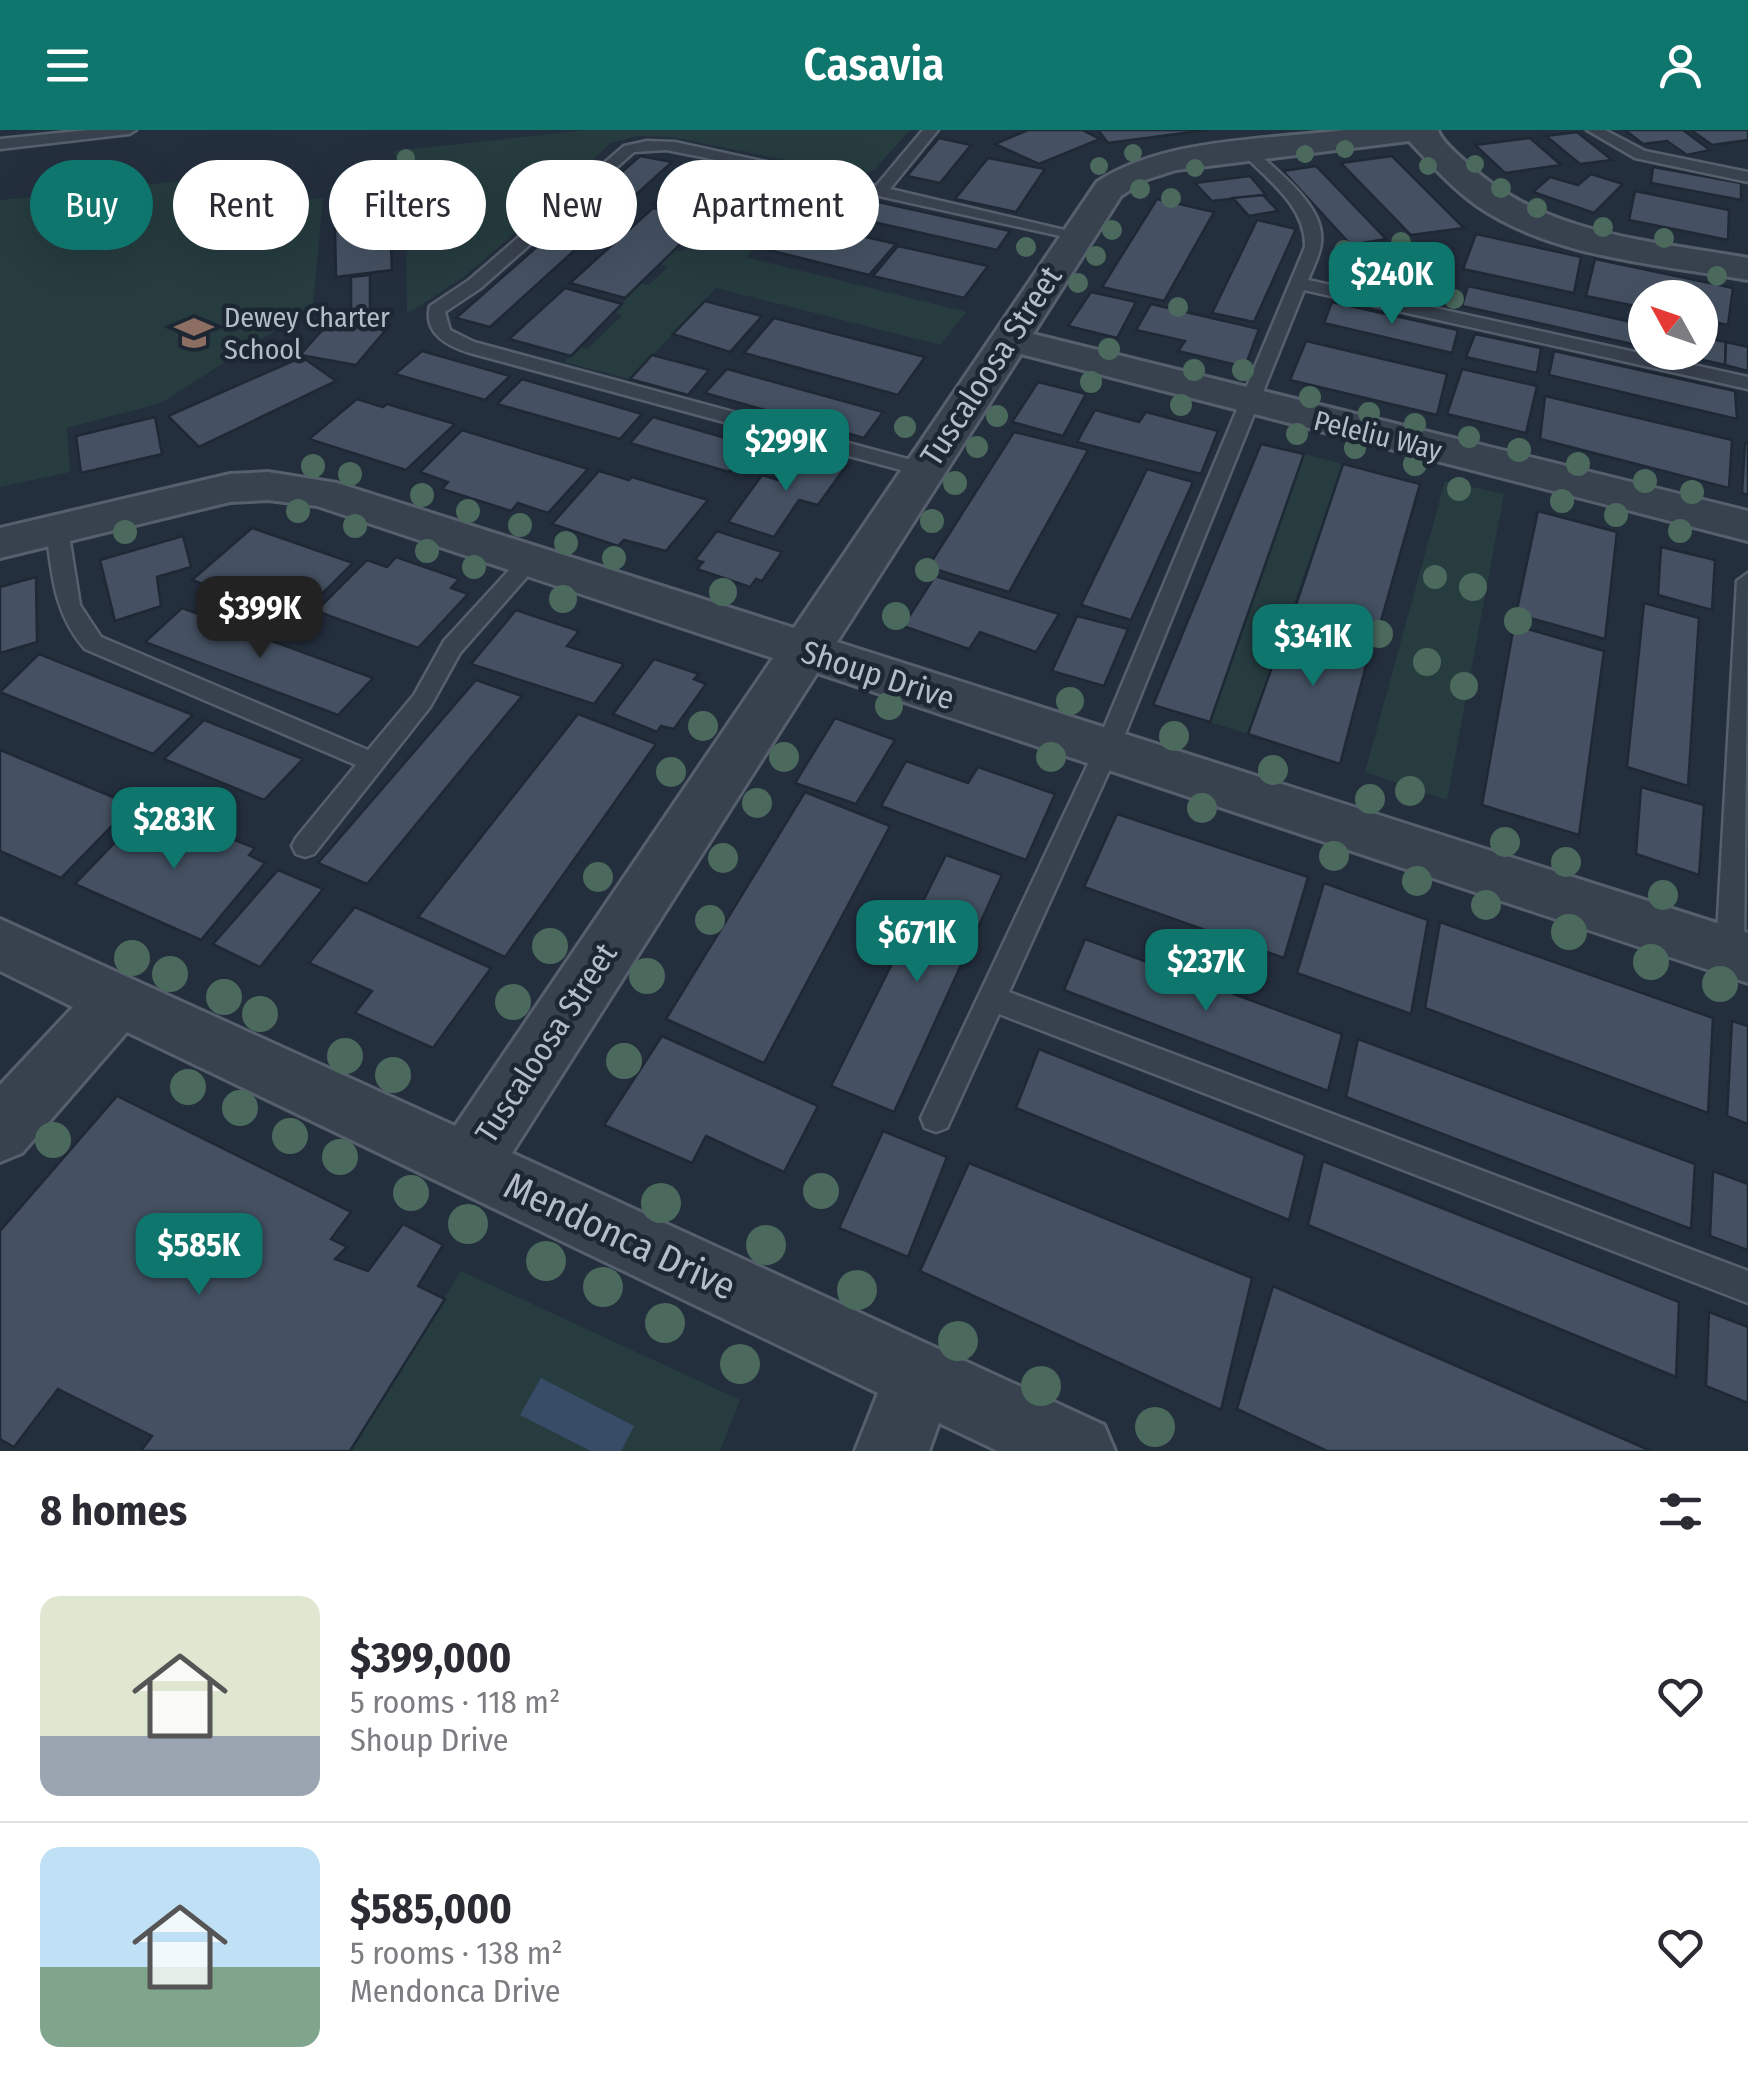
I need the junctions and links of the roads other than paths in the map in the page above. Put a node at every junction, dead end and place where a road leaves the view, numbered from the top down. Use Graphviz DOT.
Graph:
graph roads {
  1 [pos="129,130"];
  2 [pos="931,130"];
  3 [pos="1420,130"];
  4 [pos="1594,130"];
  5 [pos="0,144"];
  6 [pos="1248,152"];
  7 [pos="731,160"];
  8 [pos="1748,177"];
  9 [pos="879,192"];
  10 [pos="1078,235"];
  11 [pos="1748,269"];
  12 [pos="1298,282"];
  13 [pos="1009,339"];
  14 [pos="1748,383"];
  15 [pos="1252,402"];
  16 [pos="922,470"];
  17 [pos="1748,526"];
  18 [pos="57,529"];
  19 [pos="0,542"];
  20 [pos="530,561"];
  21 [pos="1748,581"];
  22 [pos="803,650"];
  23 [pos="1745,710"];
  24 [pos="1107,749"];
  25 [pos="370,762"];
  26 [pos="306,846"];
  27 [pos="0,944"];
  28 [pos="1739,955"];
  29 [pos="117,1000"];
  30 [pos="993,1000"];
  31 [pos="936,1118"];
  32 [pos="0,1131"];
  33 [pos="467,1165"];
  34 [pos="1748,1287"];
  35 [pos="920,1375"];
  36 [pos="892,1451"];
  37 [pos="1078,1451"];
  1 -- 5 [label="lane"];
  2 -- 9 [label="lane"];
  3 -- 6 [label="street, Tuscaloosa Street"];
  3 -- 11 [label="street"];
  4 -- 8 [label="lane"];
  6 -- 10 [label="street, Tuscaloosa Street"];
  6 -- 12 [label="lane"];
  7 -- 16 [label="lane"];
  9 -- 10 [label="lane"];
  10 -- 13 [label="street, Tuscaloosa Street"];
  12 -- 14 [label="lane"];
  12 -- 15 [label="lane"];
  13 -- 15 [label="street, Peleliu Way"];
  13 -- 16 [label="street, Tuscaloosa Street"];
  15 -- 17 [label="street, Peleliu Way"];
  15 -- 24 [label="lane"];
  16 -- 22 [label="street, Tuscaloosa Street"];
  18 -- 19 [label="street, Shoup Drive"];
  18 -- 20 [label="street, Shoup Drive"];
  18 -- 25 [label="lane"];
  20 -- 22 [label="street, Shoup Drive"];
  20 -- 25 [label="lane"];
  21 -- 23 [label="lane"];
  22 -- 24 [label="street, Shoup Drive"];
  22 -- 33 [label="street, Tuscaloosa Street"];
  23 -- 28 [label="lane"];
  24 -- 28 [label="street, Shoup Drive"];
  24 -- 30 [label="lane"];
  25 -- 26 [label="lane"];
  27 -- 29 [label="street, Mendonca Drive"];
  29 -- 32 [label="street"];
  29 -- 33 [label="street, Mendonca Drive"];
  30 -- 31 [label="lane"];
  30 -- 34 [label="lane"];
  33 -- 35 [label="street, Mendonca Drive"];
  35 -- 36 [label="street"];
  35 -- 37 [label="street, Mendonca Drive"];
}
